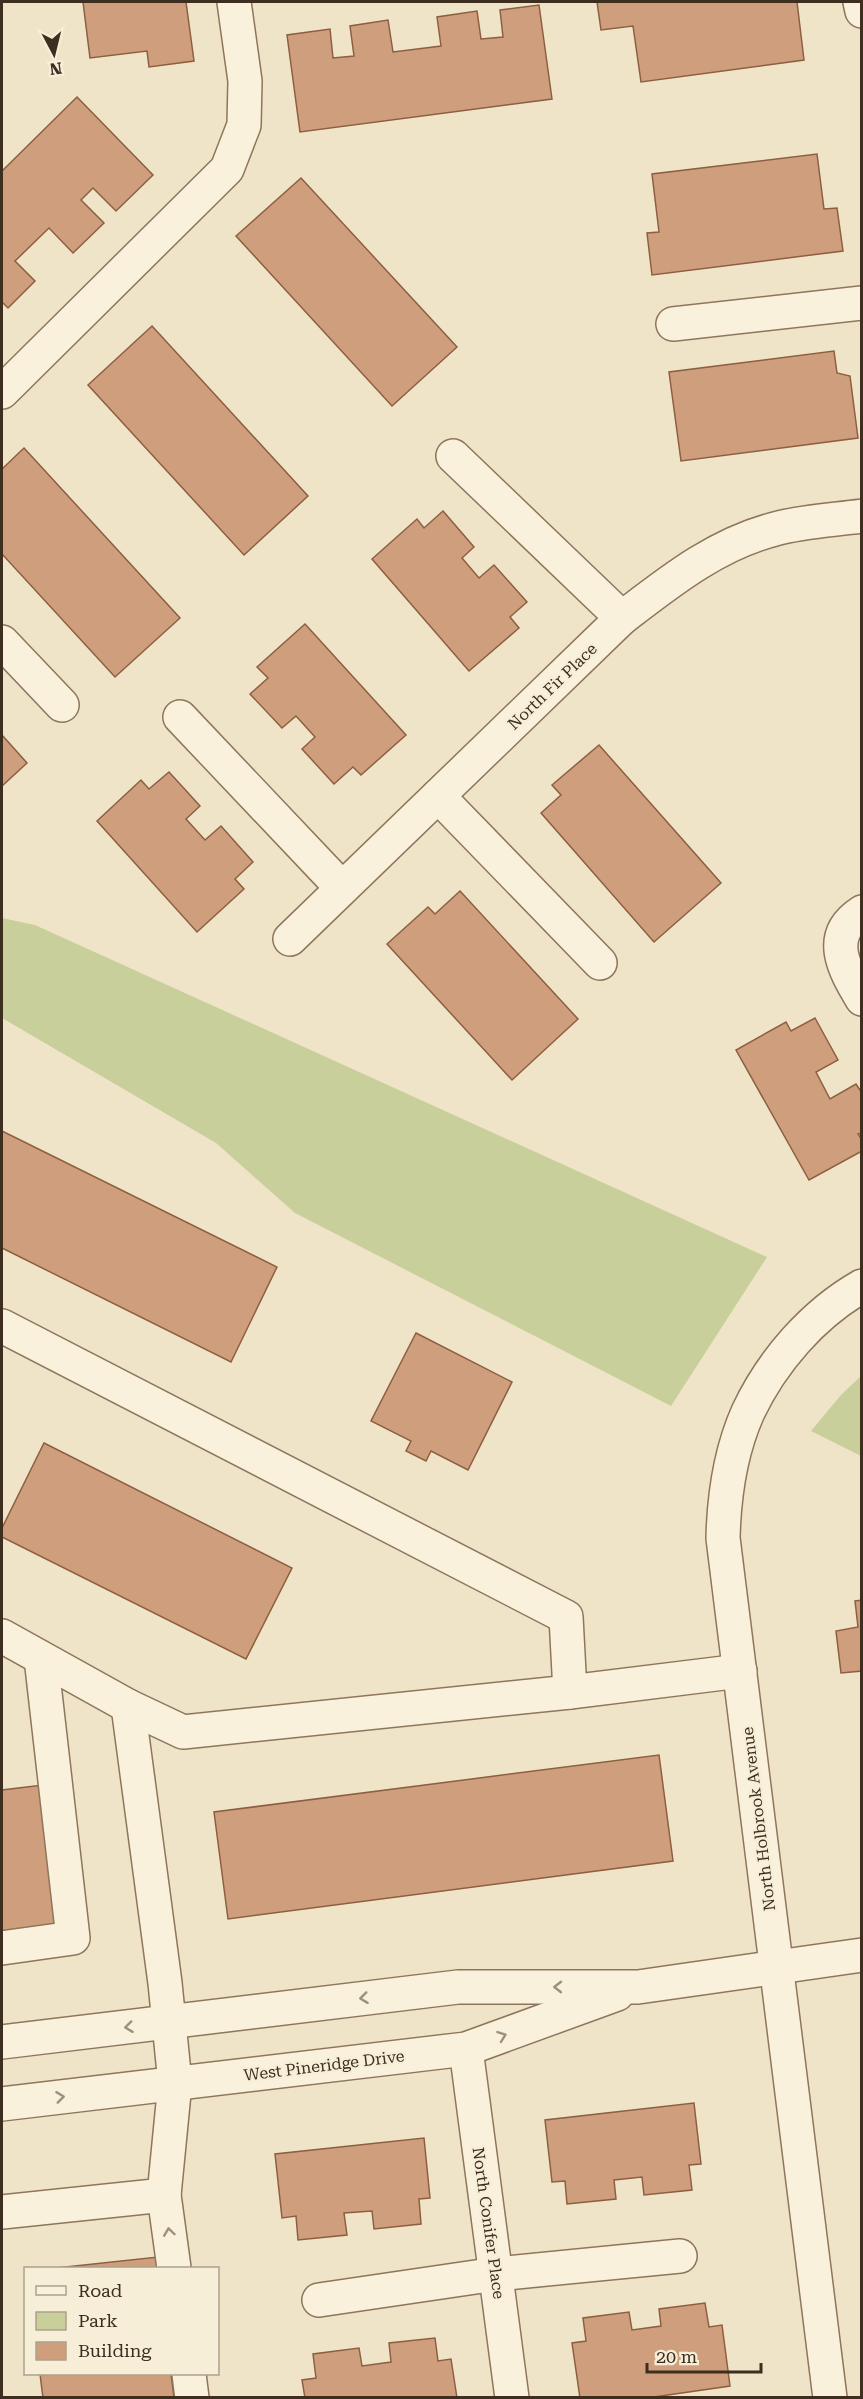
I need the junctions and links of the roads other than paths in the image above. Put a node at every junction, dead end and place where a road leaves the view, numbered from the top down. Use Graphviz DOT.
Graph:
graph roads {
  1 [pos="234,2"];
  2 [pos="860,2"];
  3 [pos="861,11"];
  4 [pos="861,303"];
  5 [pos="673,324"];
  6 [pos="2,392"];
  7 [pos="453,456"];
  8 [pos="861,516"];
  9 [pos="622,618"];
  10 [pos="2,642"];
  11 [pos="62,705"];
  12 [pos="180,717"];
  13 [pos="438,796"];
  14 [pos="342,888"];
  15 [pos="861,912"];
  16 [pos="290,939"];
  17 [pos="600,963"];
  18 [pos="861,999"];
  19 [pos="861,1286"];
  20 [pos="5,1337"];
  21 [pos="2,1636"];
  22 [pos="41,1658"];
  23 [pos="740,1671"];
  24 [pos="570,1692"];
  25 [pos="128,1706"];
  26 [pos="2,1947"];
  27 [pos="861,1955"];
  28 [pos="776,1968"];
  29 [pos="638,1987"];
  30 [pos="169,2022"];
  31 [pos="2,2042"];
  32 [pos="466,2049"];
  33 [pos="175,2083"];
  34 [pos="2,2104"];
  35 [pos="164,2195"];
  36 [pos="2,2212"];
  37 [pos="680,2256"];
  38 [pos="174,2267"];
  39 [pos="496,2274"];
  40 [pos="319,2300"];
  41 [pos="189,2375"];
  42 [pos="192,2397"];
  43 [pos="512,2397"];
  44 [pos="830,2397"];
  1 -- 6 [label="street"];
  2 -- 3 [label="street"];
  4 -- 5 [label="street"];
  7 -- 9 [label="street"];
  8 -- 9 [label="street, North Fir Place"];
  9 -- 13 [label="street, North Fir Place"];
  10 -- 11 [label="street"];
  12 -- 14 [label="street"];
  13 -- 14 [label="street, North Fir Place"];
  13 -- 17 [label="street"];
  14 -- 16 [label="street, North Fir Place"];
  15 -- 18 [label="street"];
  19 -- 23 [label="street, North Holbrook Avenue"];
  20 -- 24 [label="street"];
  21 -- 22 [label="street"];
  22 -- 25 [label="street"];
  22 -- 26 [label="street"];
  23 -- 24 [label="street"];
  23 -- 28 [label="street, North Holbrook Avenue"];
  24 -- 25 [label="street"];
  25 -- 30 [label="street"];
  27 -- 28 [label="street, West Pineridge Drive"];
  28 -- 29 [label="street, West Pineridge Drive"];
  28 -- 44 [label="street, North Holbrook Avenue"];
  29 -- 30 [label="street, West Pineridge Drive, one-way"];
  32 -- 29 [label="street, West Pineridge Drive, one-way"];
  30 -- 31 [label="street, West Pineridge Drive, one-way"];
  30 -- 33 [label="street"];
  32 -- 33 [label="street, West Pineridge Drive"];
  32 -- 39 [label="street, North Conifer Place"];
  34 -- 33 [label="street, West Pineridge Drive, one-way"];
  33 -- 35 [label="street"];
  35 -- 36 [label="street"];
  38 -- 35 [label="street, one-way"];
  37 -- 39 [label="street"];
  39 -- 40 [label="street"];
  39 -- 43 [label="street, North Conifer Place"];
  41 -- 42 [label="street"];
}
